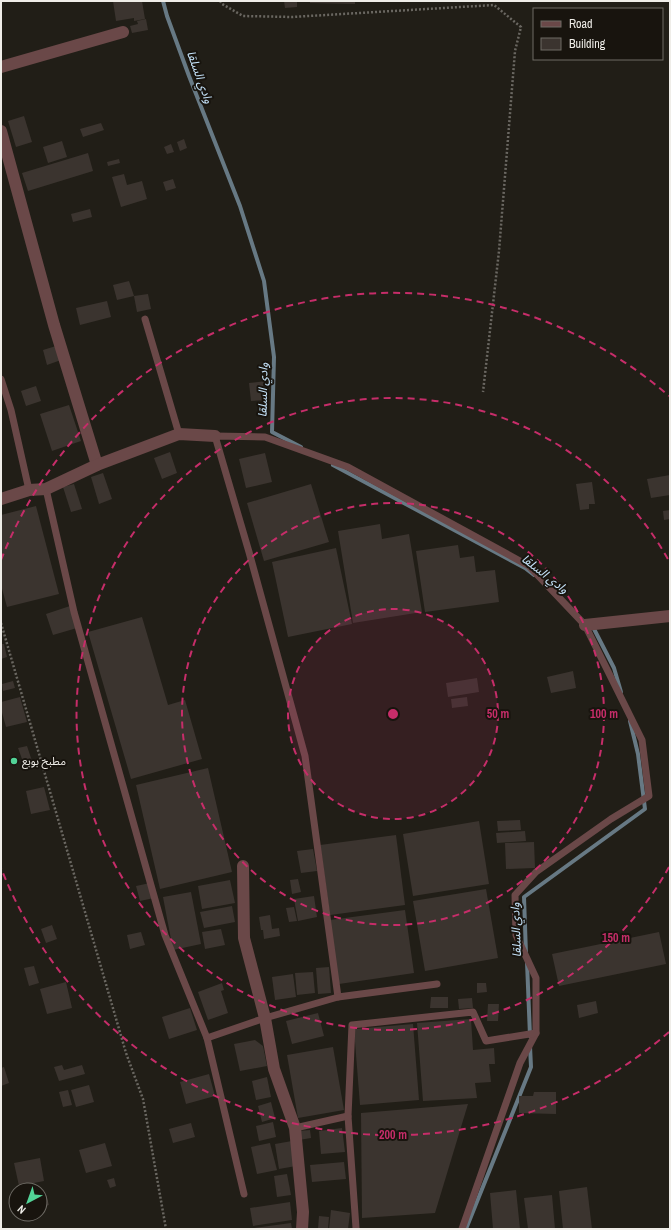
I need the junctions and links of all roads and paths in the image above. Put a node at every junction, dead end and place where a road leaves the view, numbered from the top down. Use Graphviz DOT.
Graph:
graph roads {
  1 [pos="220,1"];
  2 [pos="123,32"];
  3 [pos="1,67"];
  4 [pos="1,131"];
  5 [pos="145,319"];
  6 [pos="1,379"];
  7 [pos="483,392"];
  8 [pos="179,434"];
  9 [pos="215,436"];
  10 [pos="97,465"];
  11 [pos="46,489"];
  12 [pos="29,490"];
  13 [pos="1,499"];
  14 [pos="670,616"];
  15 [pos="1,623"];
  16 [pos="585,625"];
  17 [pos="243,866"];
  18 [pos="437,984"];
  19 [pos="338,997"];
  20 [pos="265,1018"];
  21 [pos="536,1034"];
  22 [pos="207,1038"];
  23 [pos="348,1116"];
  24 [pos="295,1128"];
  25 [pos="244,1194"];
  26 [pos="356,1228"];
  27 [pos="166,1229"];
  28 [pos="302,1229"];
  29 [pos="462,1229"];
  1 -- 7 [label="path"];
  2 -- 3 [label="street"];
  4 -- 10 [label="street"];
  5 -- 8 [label="lane"];
  6 -- 12 [label="lane"];
  8 -- 9 [label="street"];
  8 -- 10 [label="street"];
  9 -- 16 [label="lane"];
  9 -- 19 [label="lane"];
  10 -- 11 [label="street"];
  11 -- 12 [label="street"];
  11 -- 22 [label="lane"];
  12 -- 13 [label="street"];
  14 -- 16 [label="street"];
  15 -- 27 [label="path"];
  16 -- 21 [label="lane"];
  17 -- 20 [label="street"];
  18 -- 19 [label="lane"];
  19 -- 20 [label="lane"];
  20 -- 22 [label="lane"];
  20 -- 24 [label="street"];
  21 -- 23 [label="lane"];
  21 -- 29 [label="lane"];
  22 -- 25 [label="lane"];
  23 -- 24 [label="lane"];
  23 -- 26 [label="lane"];
  24 -- 28 [label="street"];
}
